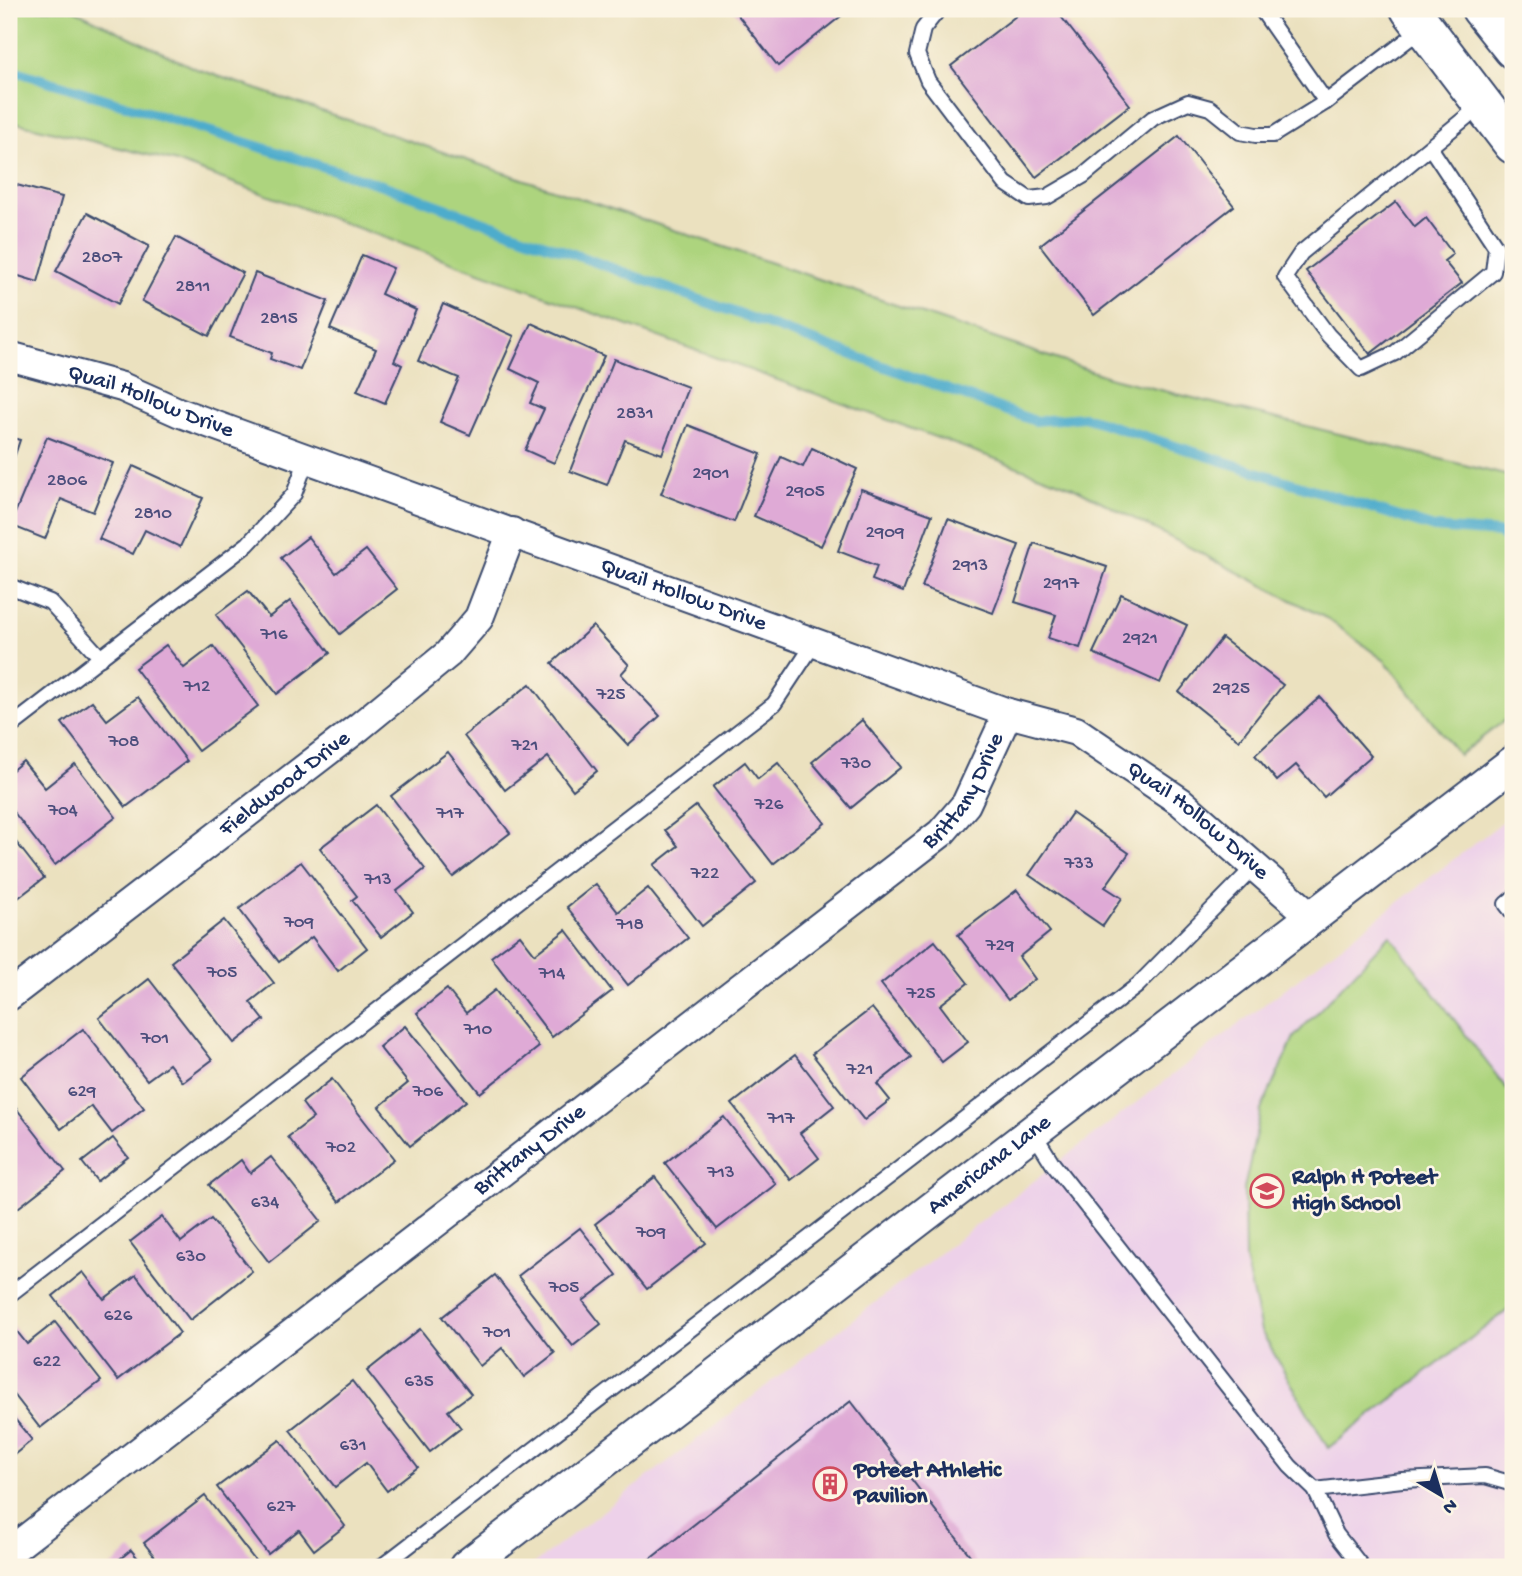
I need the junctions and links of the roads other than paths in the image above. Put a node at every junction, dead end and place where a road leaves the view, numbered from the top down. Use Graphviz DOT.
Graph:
graph roads {
  1 [pos="939,9"];
  2 [pos="1261,9"];
  3 [pos="1481,9"];
  4 [pos="1417,18"];
  5 [pos="1513,49"];
  6 [pos="1326,102"];
  7 [pos="1482,104"];
  8 [pos="1513,144"];
  9 [pos="1430,147"];
  10 [pos="9,356"];
  11 [pos="307,459"];
  12 [pos="512,532"];
  13 [pos="9,586"];
  14 [pos="815,642"];
  15 [pos="101,658"];
  16 [pos="1008,713"];
  17 [pos="9,728"];
  18 [pos="1510,771"];
  19 [pos="1254,867"];
  20 [pos="1513,898"];
  21 [pos="1513,913"];
  22 [pos="1312,918"];
  23 [pos="9,996"];
  24 [pos="1033,1132"];
  25 [pos="9,1295"];
  26 [pos="1513,1484"];
  27 [pos="1315,1490"];
  28 [pos="9,1552"];
  29 [pos="476,1564"];
  30 [pos="381,1567"];
  31 [pos="1362,1567"];
  1 -- 6 [label="lane"];
  2 -- 6 [label="lane"];
  3 -- 5 [label="main road"];
  4 -- 6 [label="lane"];
  4 -- 7 [label="main road"];
  7 -- 8 [label="main road"];
  7 -- 9 [label="lane"];
  9 -- 9 [label="lane"];
  10 -- 11 [label="street, Quail Hollow Drive"];
  11 -- 12 [label="street, Quail Hollow Drive"];
  11 -- 15 [label="lane"];
  12 -- 14 [label="street, Quail Hollow Drive"];
  12 -- 23 [label="street, Fieldwood Drive"];
  13 -- 15 [label="lane"];
  14 -- 16 [label="street, Quail Hollow Drive"];
  14 -- 25 [label="lane"];
  15 -- 17 [label="lane"];
  16 -- 19 [label="street, Quail Hollow Drive"];
  16 -- 28 [label="street, Brittany Drive"];
  18 -- 22 [label="street, Americana Lane"];
  19 -- 22 [label="street, Quail Hollow Drive"];
  19 -- 30 [label="lane"];
  20 -- 21 [label="lane"];
  22 -- 24 [label="street, Americana Lane"];
  24 -- 27 [label="lane"];
  24 -- 29 [label="street, Americana Lane"];
  26 -- 27 [label="lane"];
  27 -- 31 [label="lane"];
}
